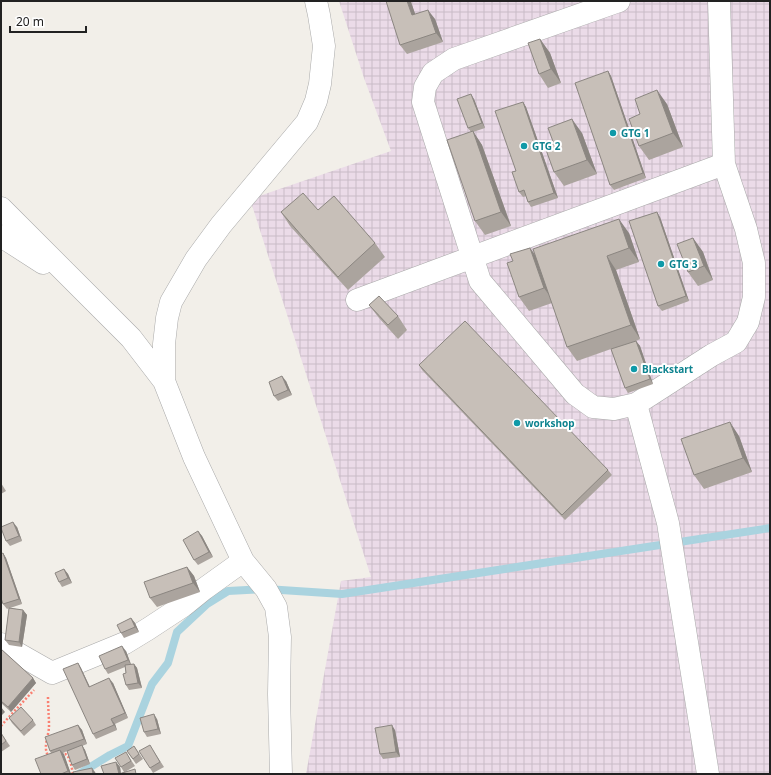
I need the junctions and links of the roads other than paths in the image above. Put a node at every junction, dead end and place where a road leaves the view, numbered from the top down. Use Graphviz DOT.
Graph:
graph roads {
  1 [pos="316,1"];
  2 [pos="619,1"];
  3 [pos="719,1"];
  4 [pos="724,164"];
  5 [pos="1,208"];
  6 [pos="1,236"];
  7 [pos="472,257"];
  8 [pos="76,284"];
  9 [pos="357,300"];
  10 [pos="164,381"];
  11 [pos="636,404"];
  12 [pos="243,561"];
  13 [pos="1,644"];
  14 [pos="281,774"];
  15 [pos="708,774"];
  1 -- 10 [label="street"];
  2 -- 7 [label="street"];
  3 -- 4 [label="street"];
  4 -- 7 [label="street"];
  4 -- 11 [label="street"];
  5 -- 8 [label="street"];
  6 -- 8 [label="street"];
  7 -- 9 [label="street"];
  7 -- 11 [label="street"];
  8 -- 10 [label="street"];
  10 -- 12 [label="street"];
  11 -- 15 [label="street"];
  12 -- 13 [label="street"];
  12 -- 14 [label="street"];
}
